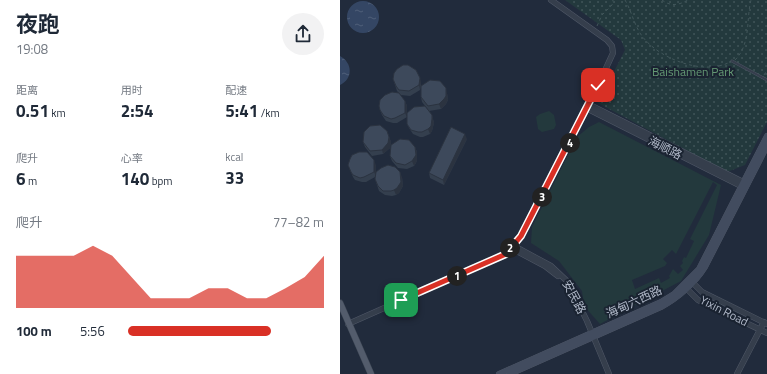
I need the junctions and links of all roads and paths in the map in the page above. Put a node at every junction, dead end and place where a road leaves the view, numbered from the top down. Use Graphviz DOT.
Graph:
graph roads {
  1 [pos="547,0"];
  2 [pos="551,0"];
  3 [pos="612,0"];
  4 [pos="625,0"];
  5 [pos="662,0"];
  6 [pos="688,0"];
  7 [pos="750,0"];
  8 [pos="595,30"];
  9 [pos="732,61"];
  10 [pos="767,70"];
  11 [pos="763,78"];
  12 [pos="767,80"];
  13 [pos="587,106"];
  14 [pos="767,136"];
  15 [pos="767,146"];
  16 [pos="744,185"];
  17 [pos="511,246"];
  18 [pos="691,281"];
  19 [pos="685,287"];
  20 [pos="340,303"];
  21 [pos="340,308"];
  22 [pos="348,323"];
  23 [pos="766,323"];
  24 [pos="763,331"];
  25 [pos="591,336"];
  26 [pos="370,374"];
  27 [pos="499,374"];
  28 [pos="510,374"];
  29 [pos="608,374"];
  30 [pos="738,374"];
  1 -- 13 [label="street"];
  2 -- 13 [label="street"];
  3 -- 8 [label="path"];
  4 -- 9 [label="path"];
  5 -- 6 [label="path"];
  7 -- 9 [label="path"];
  9 -- 11 [label="lane"];
  10 -- 11 [label="path"];
  11 -- 12 [label="lane"];
  13 -- 16 [label="street, 海顺路"];
  13 -- 17 [label="street"];
  14 -- 16 [label="main road, 海甸六西路"];
  15 -- 16 [label="main road, 海甸六西路"];
  16 -- 18 [label="main road, 海甸六西路"];
  17 -- 22 [label="street"];
  17 -- 25 [label="street, 安民路"];
  18 -- 19 [label="main road, 海甸六西路"];
  18 -- 23 [label="street, Yixin Road"];
  19 -- 24 [label="street, Yixin Road"];
  19 -- 25 [label="main road, 海甸六西路"];
  20 -- 22 [label="main road"];
  21 -- 22 [label="main road"];
  22 -- 26 [label="main road"];
  23 -- 24 [label="street"];
  24 -- 30 [label="street"];
  25 -- 27 [label="main road, 海甸六西路"];
  25 -- 28 [label="main road, 海甸六西路"];
  25 -- 29 [label="street, 安民路"];
}
